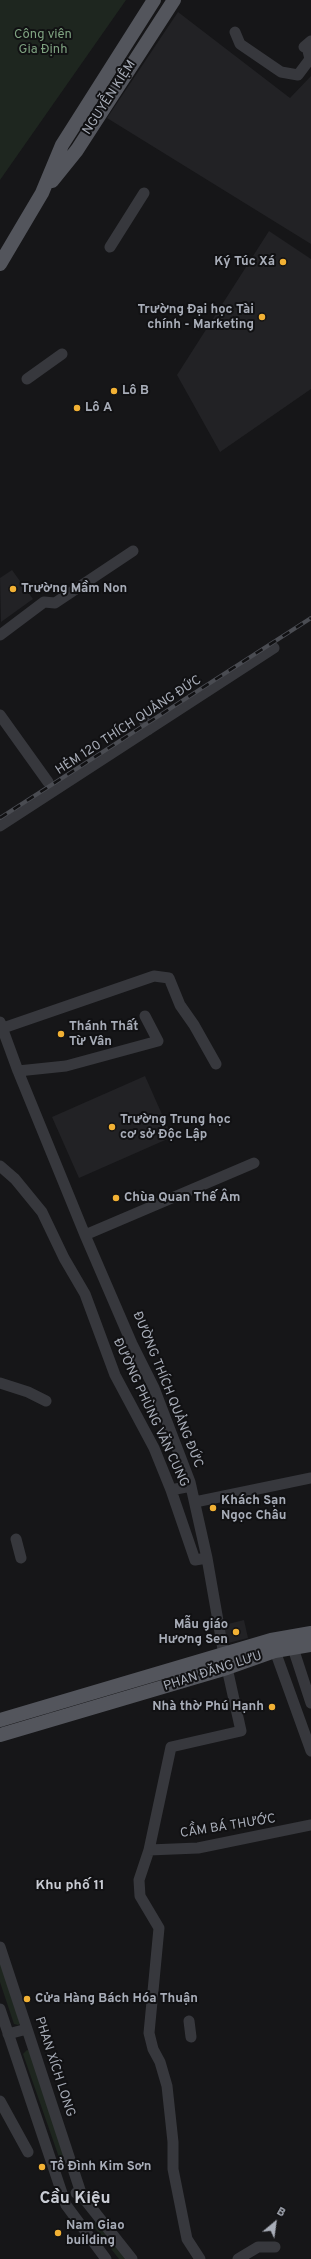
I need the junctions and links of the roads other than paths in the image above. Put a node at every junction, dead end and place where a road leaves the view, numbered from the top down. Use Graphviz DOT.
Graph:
graph roads {
  1 [pos="154,0"];
  2 [pos="166,0"];
  3 [pos="174,0"];
  4 [pos="235,32"];
  5 [pos="308,47"];
  6 [pos="144,193"];
  7 [pos="42,194"];
  8 [pos="110,247"];
  9 [pos="0,264"];
  10 [pos="62,354"];
  11 [pos="27,379"];
  12 [pos="133,551"];
  13 [pos="0,635"];
  14 [pos="274,648"];
  15 [pos="0,716"];
  16 [pos="48,782"];
  17 [pos="0,826"];
  18 [pos="145,1016"];
  19 [pos="1,1026"];
  20 [pos="216,1064"];
  21 [pos="18,1071"];
  22 [pos="254,1163"];
  23 [pos="0,1166"];
  24 [pos="85,1235"];
  25 [pos="0,1383"];
  26 [pos="46,1400"];
  27 [pos="311,1478"];
  28 [pos="191,1486"];
  29 [pos="171,1490"];
  30 [pos="195,1502"];
  31 [pos="199,1518"];
  32 [pos="182,1522"];
  33 [pos="16,1539"];
  34 [pos="21,1558"];
  35 [pos="207,1558"];
  36 [pos="311,1633"];
  37 [pos="311,1645"];
  38 [pos="293,1648"];
  39 [pos="275,1651"];
  40 [pos="226,1661"];
  41 [pos="311,1703"];
  42 [pos="0,1720"];
  43 [pos="0,1735"];
  44 [pos="311,1751"];
  45 [pos="311,1825"];
  46 [pos="149,1850"];
  47 [pos="0,1947"];
  48 [pos="0,2009"];
  49 [pos="189,2021"];
  50 [pos="27,2029"];
  51 [pos="8,2034"];
  52 [pos="191,2037"];
  53 [pos="0,2101"];
  54 [pos="28,2152"];
  55 [pos="82,2197"];
  56 [pos="69,2205"];
  57 [pos="274,2247"];
  58 [pos="106,2259"];
  59 [pos="132,2259"];
  60 [pos="200,2259"];
  61 [pos="238,2259"];
  1 -- 7 [label="main road, NGUYỄN KIỆM"];
  2 -- 7 [label="main road"];
  3 -- 7 [label="main road, NGUYỄN KIỆM"];
  4 -- 5 [label="street"];
  6 -- 8 [label="street"];
  7 -- 9 [label="main road, NGUYỄN KIỆM"];
  10 -- 11 [label="street"];
  12 -- 13 [label="street"];
  14 -- 17 [label="street, HẺM 120 THÍCH QUẢNG ĐỨC"];
  15 -- 16 [label="street"];
  18 -- 21 [label="street"];
  19 -- 20 [label="street"];
  19 -- 21 [label="street"];
  21 -- 24 [label="street, ĐƯỜNG THÍCH QUẢNG ĐỨC"];
  22 -- 24 [label="street"];
  23 -- 29 [label="street, ĐƯỜNG PHÙNG VĂN CUNG"];
  24 -- 28 [label="street, ĐƯỜNG THÍCH QUẢNG ĐỨC"];
  25 -- 26 [label="street"];
  27 -- 30 [label="street"];
  28 -- 29 [label="street"];
  28 -- 30 [label="street, ĐƯỜNG THÍCH QUẢNG ĐỨC"];
  29 -- 32 [label="street, ĐƯỜNG PHÙNG VĂN CUNG"];
  30 -- 31 [label="street, ĐƯỜNG THÍCH QUẢNG ĐỨC"];
  31 -- 32 [label="street"];
  31 -- 35 [label="street, ĐƯỜNG THÍCH QUẢNG ĐỨC"];
  32 -- 35 [label="street, ĐƯỜNG PHÙNG VĂN CUNG"];
  33 -- 34 [label="street"];
  35 -- 40 [label="street, ĐƯỜNG THÍCH QUẢNG ĐỨC"];
  36 -- 40 [label="main road, PHAN ĐĂNG LƯU"];
  37 -- 38 [label="main road, PHAN ĐĂNG LƯU"];
  38 -- 39 [label="main road, PHAN ĐĂNG LƯU"];
  38 -- 41 [label="street"];
  39 -- 40 [label="main road, PHAN ĐĂNG LƯU"];
  39 -- 44 [label="street"];
  40 -- 42 [label="main road, PHAN ĐĂNG LƯU"];
  40 -- 43 [label="main road, PHAN ĐĂNG LƯU"];
  40 -- 46 [label="street"];
  45 -- 46 [label="street, CẦM BÁ THƯỚC"];
  46 -- 60 [label="street"];
  47 -- 50 [label="street, PHAN XÍCH LONG"];
  48 -- 51 [label="street"];
  49 -- 52 [label="street"];
  50 -- 51 [label="street"];
  50 -- 55 [label="street, PHAN XÍCH LONG"];
  51 -- 56 [label="street"];
  53 -- 54 [label="street"];
  55 -- 56 [label="street"];
  55 -- 59 [label="street, PHAN XÍCH LONG"];
  56 -- 58 [label="street"];
  57 -- 61 [label="street"];
}
